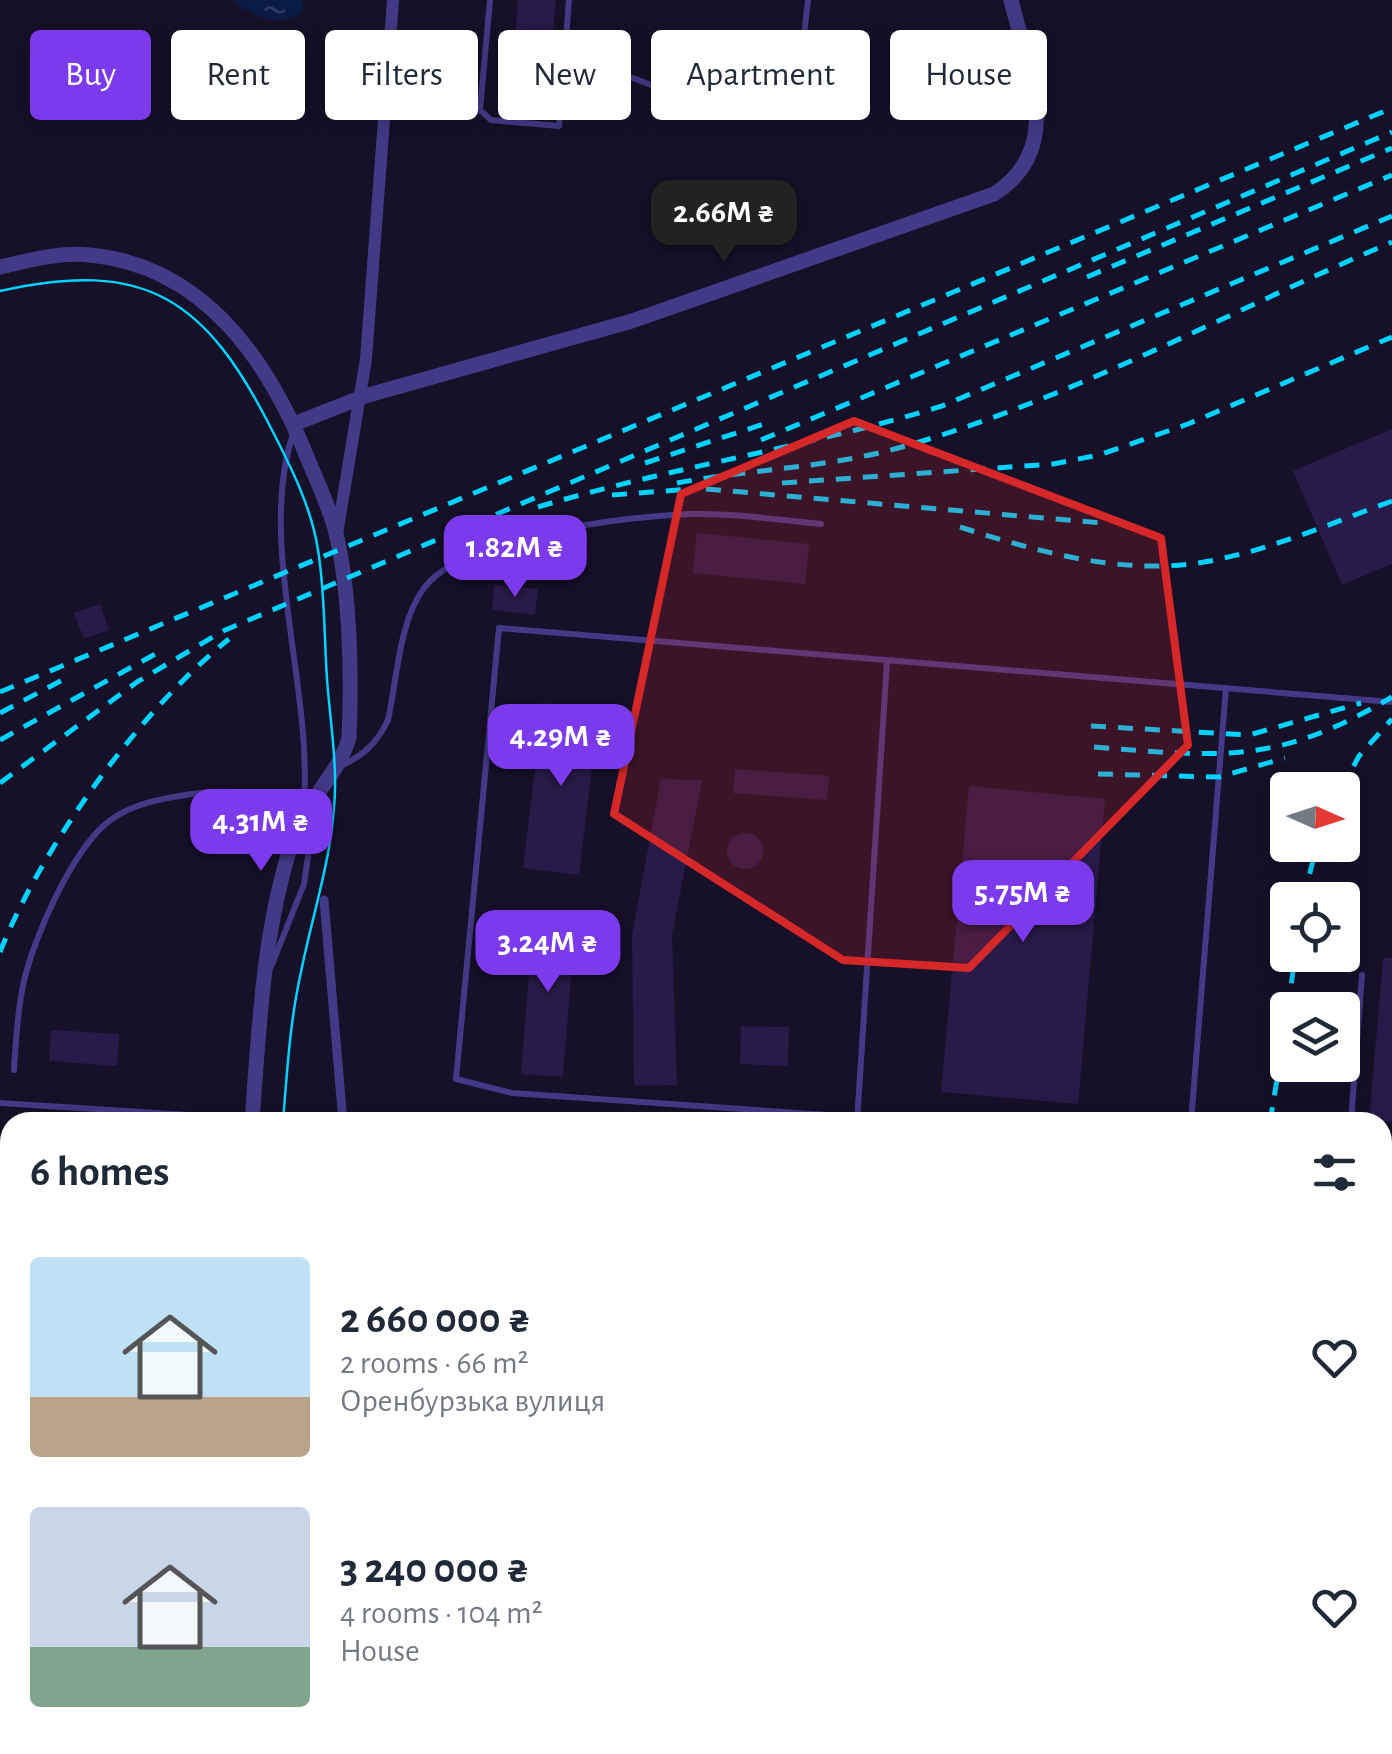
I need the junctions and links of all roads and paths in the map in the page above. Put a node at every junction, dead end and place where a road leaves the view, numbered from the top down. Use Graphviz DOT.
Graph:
graph roads {
  1 [pos="393,0"];
  2 [pos="490,0"];
  3 [pos="569,0"];
  4 [pos="808,0"];
  5 [pos="1011,0"];
  6 [pos="566,30"];
  7 [pos="631,78"];
  8 [pos="498,118"];
  9 [pos="514,120"];
  10 [pos="559,120"];
  11 [pos="0,267"];
  12 [pos="362,398"];
  13 [pos="295,426"];
  14 [pos="821,524"];
  15 [pos="337,537"];
  16 [pos="887,662"];
  17 [pos="1226,688"];
  18 [pos="1392,702"];
  19 [pos="334,770"];
  20 [pos="316,792"];
  21 [pos="303,813"];
  22 [pos="324,900"];
  23 [pos="1362,975"];
  24 [pos="266,977"];
  25 [pos="14,1070"];
  26 [pos="0,1103"];
  27 [pos="92,1108"];
  28 [pos="91,1112"];
  29 [pos="144,1112"];
  30 [pos="253,1112"];
  31 [pos="342,1112"];
  32 [pos="755,1112"];
  33 [pos="858,1112"];
  34 [pos="1192,1112"];
  35 [pos="1353,1112"];
  1 -- 12 [label="street"];
  2 -- 8 [label="lane"];
  3 -- 6 [label="lane"];
  4 -- 7 [label="lane"];
  5 -- 12 [label="street"];
  9 -- 10 [label="lane"];
  11 -- 13 [label="street"];
  12 -- 13 [label="street"];
  12 -- 15 [label="street"];
  13 -- 15 [label="street"];
  13 -- 21 [label="lane"];
  14 -- 19 [label="lane"];
  15 -- 19 [label="street"];
  16 -- 17 [label="lane"];
  16 -- 32 [label="lane"];
  16 -- 33 [label="lane"];
  17 -- 18 [label="lane"];
  17 -- 34 [label="lane"];
  19 -- 20 [label="street"];
  20 -- 21 [label="street"];
  20 -- 24 [label="lane"];
  21 -- 24 [label="street"];
  21 -- 25 [label="lane"];
  22 -- 31 [label="street"];
  23 -- 35 [label="lane"];
  24 -- 30 [label="street"];
  26 -- 27 [label="lane"];
  27 -- 28 [label="lane"];
  27 -- 29 [label="lane"];
}
